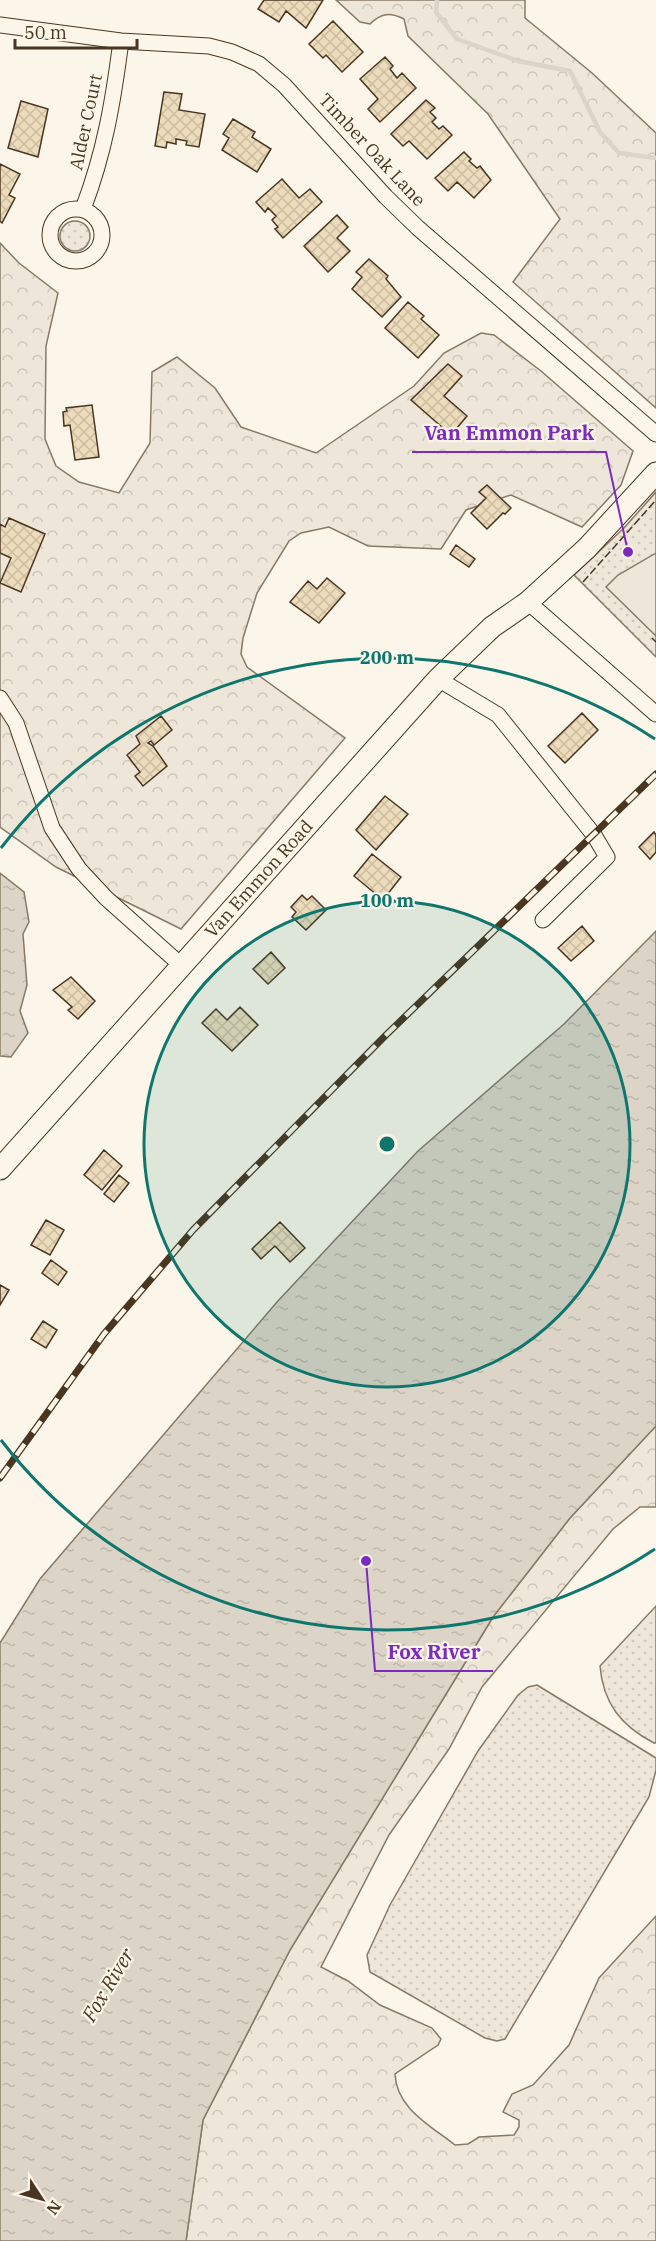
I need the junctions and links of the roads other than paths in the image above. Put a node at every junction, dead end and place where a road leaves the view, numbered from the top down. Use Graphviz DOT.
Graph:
graph roads {
  1 [pos="0,25"];
  2 [pos="121,41"];
  3 [pos="83,209"];
  4 [pos="656,434"];
  5 [pos="656,473"];
  6 [pos="528,602"];
  7 [pos="438,679"];
  8 [pos="0,698"];
  9 [pos="656,714"];
  10 [pos="543,920"];
  11 [pos="182,966"];
  12 [pos="0,1169"];
  1 -- 2 [label="street, Timber Oak Lane"];
  2 -- 3 [label="street, Alder Court"];
  2 -- 4 [label="street, Timber Oak Lane"];
  5 -- 6 [label="street, Van Emmon Road"];
  6 -- 7 [label="street, Van Emmon Road"];
  6 -- 9 [label="street"];
  7 -- 10 [label="street"];
  7 -- 11 [label="street, Van Emmon Road"];
  8 -- 11 [label="street"];
  11 -- 12 [label="street, Van Emmon Road"];
}
